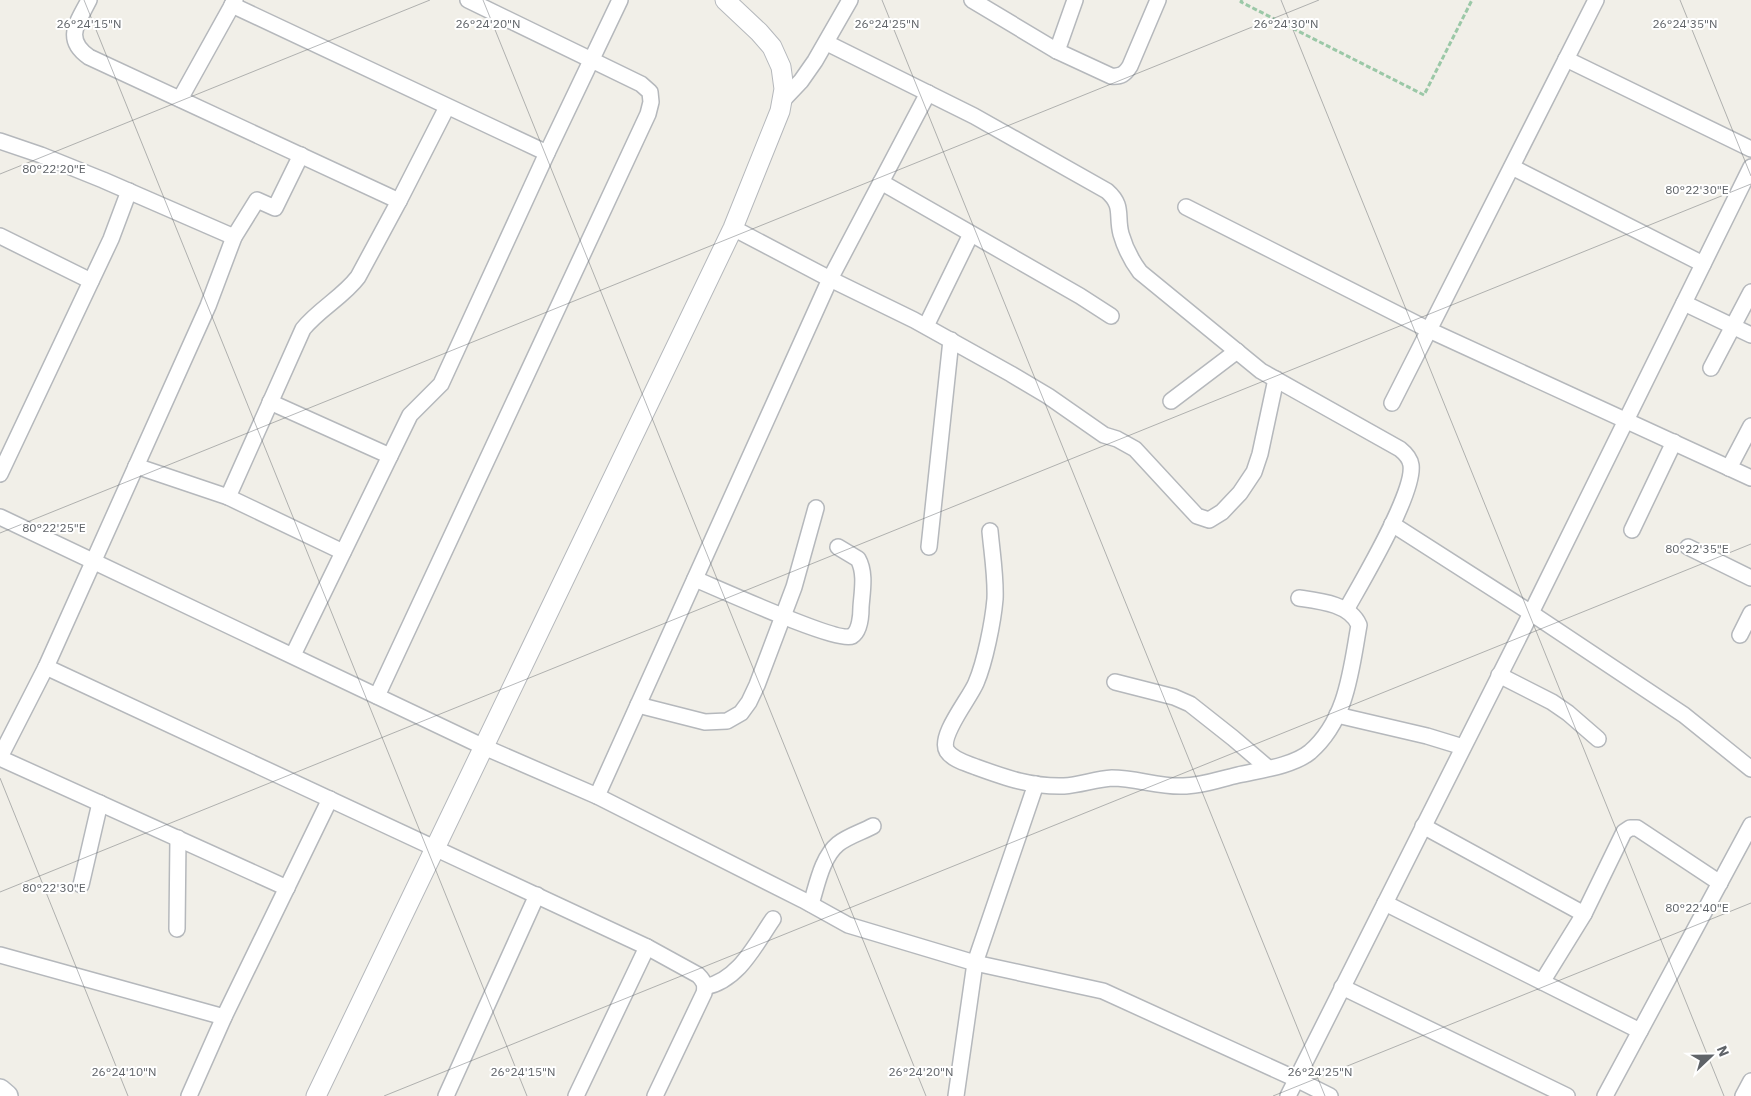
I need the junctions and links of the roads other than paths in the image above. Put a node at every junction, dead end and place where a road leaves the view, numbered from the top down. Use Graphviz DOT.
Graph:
graph roads {
  1 [pos="89,0"];
  2 [pos="468,0"];
  3 [pos="620,0"];
  4 [pos="724,0"];
  5 [pos="850,0"];
  6 [pos="972,0"];
  7 [pos="1075,0"];
  8 [pos="1158,0"];
  9 [pos="1596,0"];
  10 [pos="234,2"];
  11 [pos="826,43"];
  12 [pos="1057,51"];
  13 [pos="592,60"];
  14 [pos="1566,60"];
  15 [pos="928,94"];
  16 [pos="180,99"];
  17 [pos="782,101"];
  18 [pos="447,106"];
  19 [pos="0,141"];
  20 [pos="1751,149"];
  21 [pos="547,153"];
  22 [pos="301,155"];
  23 [pos="1512,167"];
  24 [pos="1751,167"];
  25 [pos="881,182"];
  26 [pos="129,191"];
  27 [pos="399,201"];
  28 [pos="1186,207"];
  29 [pos="733,228"];
  30 [pos="971,234"];
  31 [pos="0,236"];
  32 [pos="234,238"];
  33 [pos="1703,264"];
  34 [pos="830,279"];
  35 [pos="91,281"];
  36 [pos="1751,292"];
  37 [pos="1684,303"];
  38 [pos="1111,316"];
  39 [pos="926,326"];
  40 [pos="1734,327"];
  41 [pos="1429,330"];
  42 [pos="1751,335"];
  43 [pos="952,340"];
  44 [pos="1237,350"];
  45 [pos="1711,368"];
  46 [pos="1276,379"];
  47 [pos="1171,401"];
  48 [pos="270,402"];
  49 [pos="1392,403"];
  50 [pos="1626,420"];
  51 [pos="1751,426"];
  52 [pos="1674,442"];
  53 [pos="390,456"];
  54 [pos="136,466"];
  55 [pos="1729,468"];
  56 [pos="0,474"];
  57 [pos="1751,478"];
  58 [pos="228,497"];
  59 [pos="816,508"];
  60 [pos="0,517"];
  61 [pos="1392,524"];
  62 [pos="1632,530"];
  63 [pos="990,531"];
  64 [pos="929,547"];
  65 [pos="1688,547"];
  66 [pos="838,548"];
  67 [pos="343,552"];
  68 [pos="94,560"];
  69 [pos="1751,578"];
  70 [pos="695,579"];
  71 [pos="1300,598"];
  72 [pos="1346,610"];
  73 [pos="1531,613"];
  74 [pos="1751,613"];
  75 [pos="782,615"];
  76 [pos="1740,635"];
  77 [pos="293,655"];
  78 [pos="46,667"];
  79 [pos="1499,675"];
  80 [pos="1115,682"];
  81 [pos="377,696"];
  82 [pos="638,705"];
  83 [pos="1337,715"];
  84 [pos="1598,739"];
  85 [pos="484,747"];
  86 [pos="1463,747"];
  87 [pos="0,757"];
  88 [pos="1268,768"];
  89 [pos="1751,770"];
  90 [pos="1036,784"];
  91 [pos="597,796"];
  92 [pos="330,799"];
  93 [pos="100,803"];
  94 [pos="1751,825"];
  95 [pos="873,826"];
  96 [pos="1423,826"];
  97 [pos="178,838"];
  98 [pos="435,849"];
  99 [pos="1720,883"];
  100 [pos="81,885"];
  101 [pos="287,888"];
  102 [pos="537,895"];
  103 [pos="1385,903"];
  104 [pos="811,904"];
  105 [pos="1584,914"];
  106 [pos="773,919"];
  107 [pos="177,929"];
  108 [pos="647,947"];
  109 [pos="0,955"];
  110 [pos="975,963"];
  111 [pos="1542,982"];
  112 [pos="705,987"];
  113 [pos="1342,987"];
  114 [pos="224,1017"];
  115 [pos="1640,1031"];
  116 [pos="1296,1079"];
  117 [pos="1751,1081"];
  118 [pos="0,1090"];
  119 [pos="7,1096"];
  120 [pos="189,1096"];
  121 [pos="316,1096"];
  122 [pos="446,1096"];
  123 [pos="576,1096"];
  124 [pos="655,1096"];
  125 [pos="956,1096"];
  126 [pos="1288,1096"];
  127 [pos="1330,1096"];
  128 [pos="1567,1096"];
  129 [pos="1605,1096"];
  130 [pos="1743,1096"];
  1 -- 16 [label="street"];
  2 -- 13 [label="street"];
  3 -- 13 [label="street"];
  4 -- 17 [label="street"];
  5 -- 11 [label="street"];
  6 -- 12 [label="street"];
  7 -- 12 [label="street"];
  8 -- 12 [label="street"];
  9 -- 14 [label="street"];
  10 -- 16 [label="street"];
  10 -- 18 [label="street"];
  11 -- 15 [label="street"];
  11 -- 17 [label="street"];
  13 -- 21 [label="street"];
  13 -- 81 [label="street"];
  14 -- 20 [label="street"];
  14 -- 23 [label="street"];
  15 -- 25 [label="street"];
  15 -- 44 [label="street"];
  16 -- 22 [label="street"];
  17 -- 29 [label="street"];
  18 -- 21 [label="street"];
  18 -- 27 [label="street"];
  19 -- 26 [label="street"];
  21 -- 53 [label="street"];
  22 -- 27 [label="street"];
  22 -- 32 [label="street"];
  23 -- 33 [label="street"];
  23 -- 41 [label="street"];
  24 -- 33 [label="street"];
  25 -- 30 [label="street"];
  25 -- 34 [label="street"];
  26 -- 32 [label="street"];
  26 -- 35 [label="street"];
  27 -- 48 [label="street"];
  28 -- 41 [label="street"];
  29 -- 34 [label="street"];
  29 -- 85 [label="street"];
  30 -- 38 [label="street"];
  30 -- 39 [label="street"];
  31 -- 35 [label="street"];
  32 -- 54 [label="street"];
  33 -- 37 [label="street"];
  34 -- 39 [label="street"];
  34 -- 70 [label="street"];
  35 -- 56 [label="street"];
  36 -- 40 [label="street"];
  37 -- 40 [label="street"];
  37 -- 50 [label="street"];
  39 -- 43 [label="street"];
  40 -- 42 [label="street"];
  40 -- 45 [label="street"];
  41 -- 49 [label="street"];
  41 -- 50 [label="street"];
  43 -- 46 [label="street"];
  43 -- 64 [label="street"];
  44 -- 46 [label="street"];
  44 -- 47 [label="street"];
  46 -- 61 [label="street"];
  48 -- 53 [label="street"];
  48 -- 58 [label="street"];
  50 -- 52 [label="street"];
  50 -- 73 [label="street"];
  51 -- 55 [label="street"];
  52 -- 55 [label="street"];
  52 -- 62 [label="street"];
  53 -- 67 [label="street"];
  54 -- 58 [label="street"];
  54 -- 68 [label="street"];
  55 -- 57 [label="street"];
  58 -- 67 [label="street"];
  59 -- 75 [label="street"];
  60 -- 68 [label="street"];
  61 -- 72 [label="street"];
  61 -- 73 [label="street"];
  63 -- 90 [label="street"];
  65 -- 69 [label="street"];
  66 -- 75 [label="street"];
  67 -- 77 [label="street"];
  68 -- 77 [label="street"];
  68 -- 78 [label="street"];
  70 -- 75 [label="street"];
  70 -- 82 [label="street"];
  71 -- 72 [label="street"];
  72 -- 83 [label="street"];
  73 -- 79 [label="street"];
  73 -- 89 [label="street"];
  74 -- 76 [label="street"];
  75 -- 82 [label="street"];
  77 -- 81 [label="street"];
  78 -- 87 [label="street"];
  78 -- 92 [label="street"];
  79 -- 84 [label="street"];
  79 -- 86 [label="street"];
  80 -- 88 [label="street"];
  81 -- 85 [label="street"];
  82 -- 91 [label="street"];
  83 -- 86 [label="street"];
  83 -- 88 [label="street"];
  85 -- 91 [label="street"];
  85 -- 98 [label="street"];
  86 -- 96 [label="street"];
  87 -- 93 [label="street"];
  88 -- 90 [label="street"];
  90 -- 110 [label="street"];
  91 -- 104 [label="street"];
  92 -- 98 [label="street"];
  92 -- 101 [label="street"];
  93 -- 97 [label="street"];
  93 -- 100 [label="street"];
  94 -- 99 [label="street"];
  95 -- 104 [label="street"];
  96 -- 103 [label="street"];
  96 -- 105 [label="street"];
  97 -- 101 [label="street"];
  97 -- 107 [label="street"];
  98 -- 102 [label="street"];
  98 -- 121 [label="street"];
  99 -- 105 [label="street"];
  99 -- 115 [label="street"];
  101 -- 114 [label="street"];
  102 -- 108 [label="street"];
  102 -- 122 [label="street"];
  103 -- 111 [label="street"];
  103 -- 113 [label="street"];
  104 -- 110 [label="street"];
  105 -- 111 [label="street"];
  106 -- 112 [label="street"];
  108 -- 112 [label="street"];
  108 -- 123 [label="street"];
  109 -- 114 [label="street"];
  110 -- 116 [label="street"];
  110 -- 125 [label="street"];
  111 -- 115 [label="street"];
  112 -- 124 [label="street"];
  113 -- 116 [label="street"];
  113 -- 128 [label="street"];
  114 -- 120 [label="street"];
  115 -- 129 [label="street"];
  116 -- 126 [label="street"];
  116 -- 127 [label="street"];
  117 -- 130 [label="street"];
  118 -- 119 [label="main road"];
}
